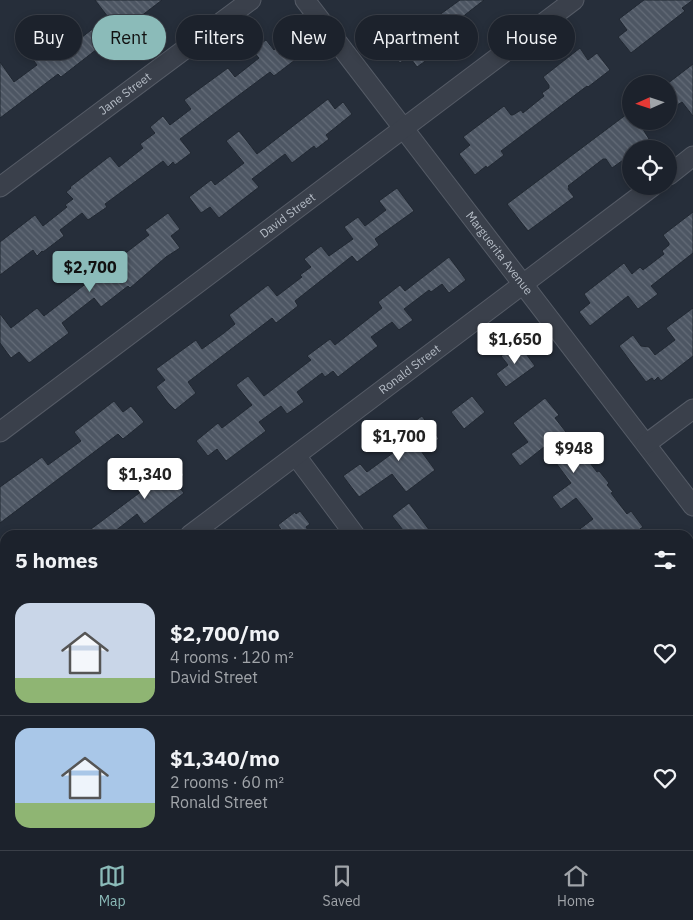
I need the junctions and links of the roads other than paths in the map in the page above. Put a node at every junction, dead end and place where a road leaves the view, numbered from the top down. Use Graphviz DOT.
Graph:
graph roads {
  1 [pos="250,0"];
  2 [pos="305,0"];
  3 [pos="574,0"];
  4 [pos="404,129"];
  5 [pos="693,156"];
  6 [pos="677,169"];
  7 [pos="0,187"];
  8 [pos="641,195"];
  9 [pos="523,285"];
  10 [pos="693,408"];
  11 [pos="0,432"];
  12 [pos="646,444"];
  13 [pos="296,456"];
  14 [pos="693,506"];
  15 [pos="197,530"];
  16 [pos="351,530"];
  1 -- 7 [label="street, Jane Street"];
  2 -- 4 [label="street, Marguerita Avenue"];
  3 -- 4 [label="street, David Street"];
  4 -- 9 [label="street, Marguerita Avenue"];
  4 -- 11 [label="street, David Street"];
  5 -- 6 [label="street"];
  8 -- 9 [label="street, Ronald Street"];
  9 -- 12 [label="street, Marguerita Avenue"];
  9 -- 13 [label="street, Ronald Street"];
  10 -- 12 [label="street"];
  12 -- 14 [label="street, Marguerita Avenue"];
  13 -- 15 [label="street, Ronald Street"];
  13 -- 16 [label="street"];
}
